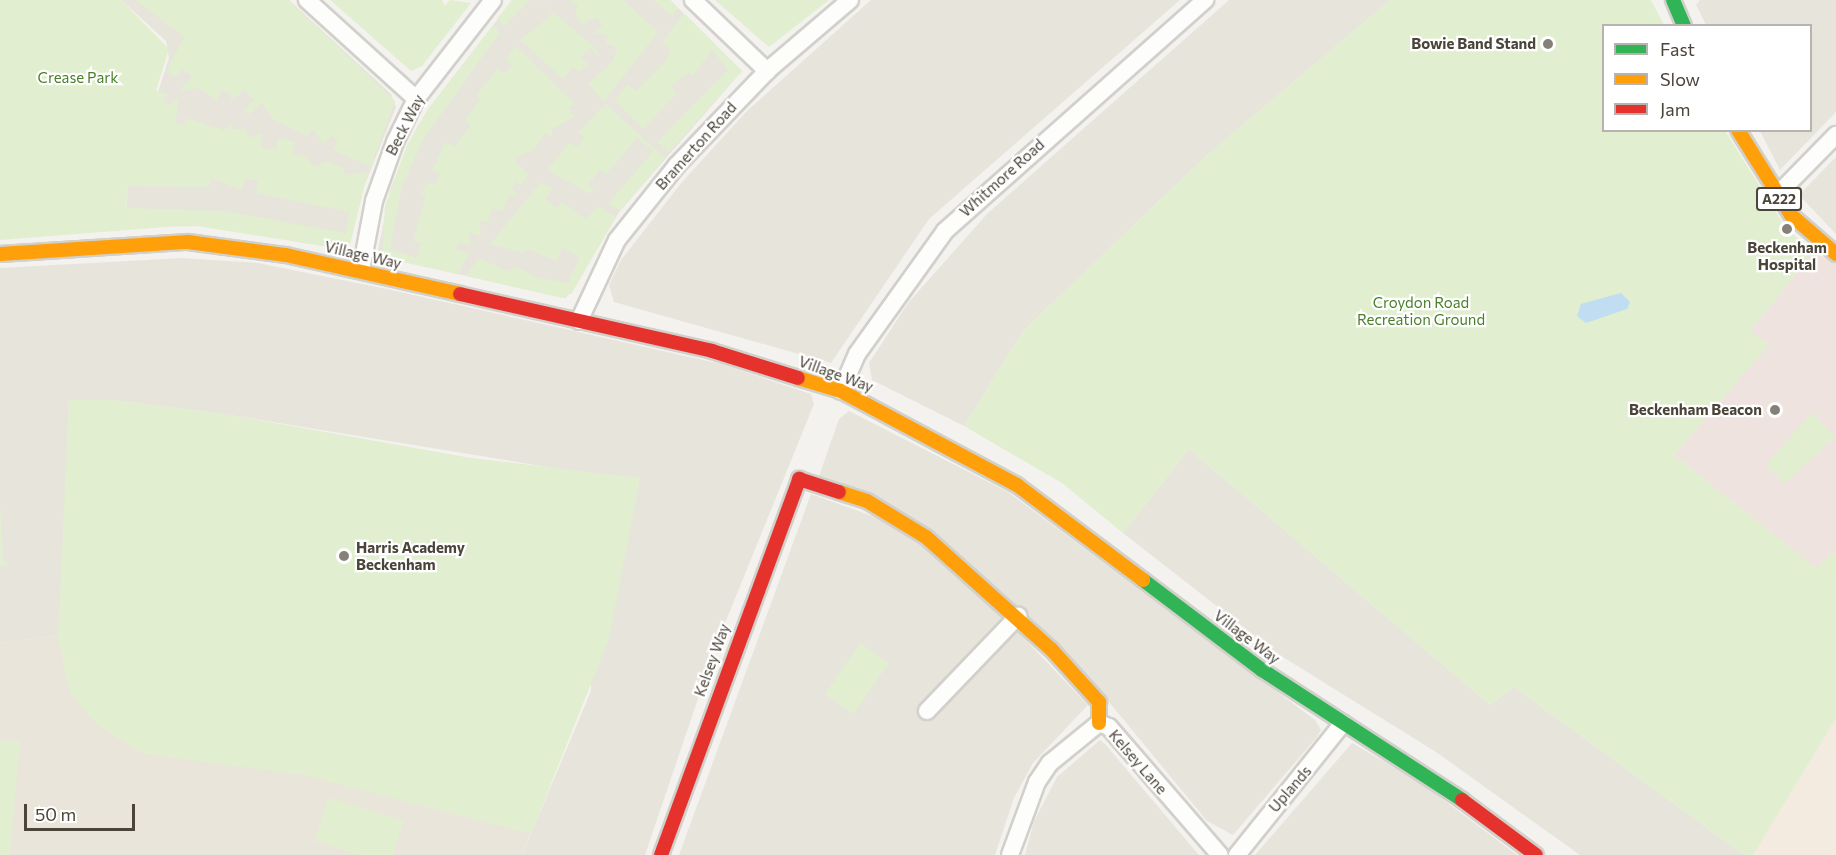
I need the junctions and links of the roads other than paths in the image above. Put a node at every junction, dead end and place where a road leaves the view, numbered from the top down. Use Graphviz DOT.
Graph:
graph roads {
  1 [pos="307,0"];
  2 [pos="493,0"];
  3 [pos="693,0"];
  4 [pos="850,0"];
  5 [pos="1205,0"];
  6 [pos="1677,2"];
  7 [pos="1683,24"];
  8 [pos="767,71"];
  9 [pos="416,99"];
  10 [pos="1739,132"];
  11 [pos="1836,135"];
  12 [pos="1776,196"];
  13 [pos="0,254"];
  14 [pos="1836,254"];
  15 [pos="361,270"];
  16 [pos="579,321"];
  17 [pos="841,391"];
  18 [pos="799,479"];
  19 [pos="1018,616"];
  20 [pos="927,711"];
  21 [pos="1099,723"];
  22 [pos="1343,723"];
  23 [pos="661,855"];
  24 [pos="1010,855"];
  25 [pos="1220,855"];
  26 [pos="1237,855"];
  27 [pos="1536,855"];
  1 -- 9 [label="street"];
  2 -- 9 [label="street, Beck Way"];
  3 -- 8 [label="street"];
  4 -- 8 [label="street, Bramerton Road"];
  5 -- 17 [label="street, Whitmore Road"];
  6 -- 7 [label="street"];
  8 -- 16 [label="street, Bramerton Road"];
  9 -- 15 [label="street, Beck Way"];
  10 -- 12 [label="street, A222"];
  11 -- 12 [label="street"];
  12 -- 14 [label="street, A222"];
  13 -- 15 [label="street, Village Way"];
  15 -- 16 [label="street, Village Way"];
  16 -- 17 [label="street, Village Way"];
  17 -- 22 [label="street, Village Way"];
  18 -- 19 [label="street, Kelsey Lane"];
  18 -- 23 [label="street, Kelsey Way"];
  19 -- 20 [label="street"];
  19 -- 21 [label="street, Kelsey Lane"];
  21 -- 24 [label="street"];
  21 -- 25 [label="street, Kelsey Lane"];
  22 -- 26 [label="street, Uplands"];
  22 -- 27 [label="street, Village Way"];
}
